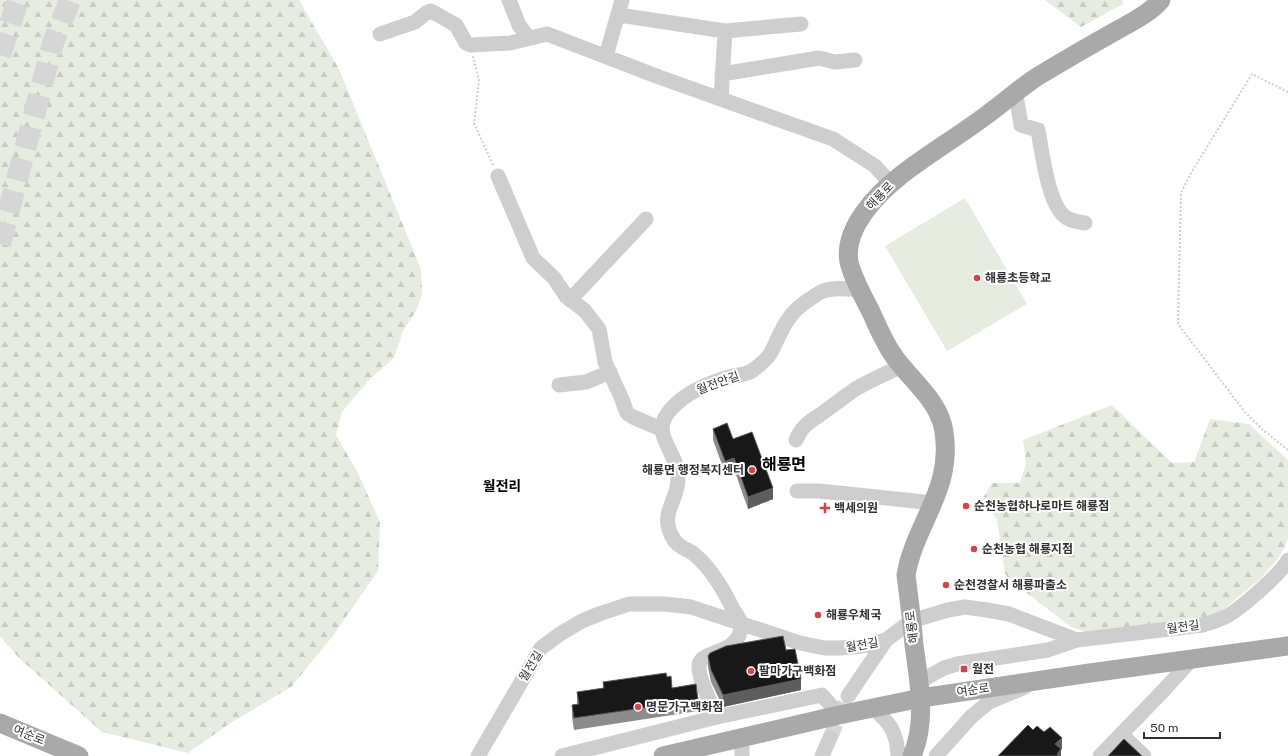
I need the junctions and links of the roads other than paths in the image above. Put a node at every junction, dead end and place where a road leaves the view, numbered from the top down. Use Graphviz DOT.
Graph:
graph roads {
  1 [pos="509,0"];
  2 [pos="622,0"];
  3 [pos="1162,0"];
  4 [pos="619,15"];
  5 [pos="800,24"];
  6 [pos="725,32"];
  7 [pos="380,34"];
  8 [pos="530,38"];
  9 [pos="606,56"];
  10 [pos="855,60"];
  11 [pos="722,74"];
  12 [pos="1014,94"];
  13 [pos="721,99"];
  14 [pos="498,176"];
  15 [pos="891,184"];
  16 [pos="646,219"];
  17 [pos="1085,223"];
  18 [pos="860,290"];
  19 [pos="570,300"];
  20 [pos="902,366"];
  21 [pos="610,372"];
  22 [pos="558,385"];
  23 [pos="661,429"];
  24 [pos="796,440"];
  25 [pos="797,491"];
  26 [pos="934,502"];
  27 [pos="1288,562"];
  28 [pos="912,621"];
  29 [pos="741,624"];
  30 [pos="886,640"];
  31 [pos="1077,640"];
  32 [pos="1288,646"];
  33 [pos="1192,659"];
  34 [pos="1042,680"];
  35 [pos="920,690"];
  36 [pos="848,696"];
  37 [pos="873,708"];
  38 [pos="839,714"];
  39 [pos="718,717"];
  40 [pos="0,723"];
  41 [pos="1121,734"];
  42 [pos="742,737"];
  43 [pos="830,738"];
  44 [pos="902,755"];
  45 [pos="79,756"];
  46 [pos="478,756"];
  47 [pos="562,756"];
  48 [pos="663,756"];
  49 [pos="742,756"];
  50 [pos="822,756"];
  51 [pos="936,756"];
  52 [pos="1100,756"];
  53 [pos="1144,756"];
  1 -- 8 [label="street"];
  2 -- 4 [label="street"];
  3 -- 12 [label="main road, 해룡로"];
  4 -- 6 [label="street"];
  4 -- 9 [label="street"];
  5 -- 6 [label="street"];
  6 -- 11 [label="street"];
  7 -- 8 [label="street"];
  8 -- 9 [label="street"];
  9 -- 13 [label="street"];
  10 -- 11 [label="street"];
  11 -- 13 [label="street"];
  12 -- 15 [label="main road, 해룡로"];
  12 -- 17 [label="street"];
  13 -- 15 [label="street"];
  14 -- 19 [label="street"];
  15 -- 18 [label="main road, 해룡로"];
  16 -- 19 [label="street"];
  18 -- 20 [label="main road, 해룡로"];
  18 -- 23 [label="street, 월전안길"];
  19 -- 21 [label="street"];
  20 -- 24 [label="street"];
  20 -- 26 [label="main road, 해룡로"];
  21 -- 22 [label="street"];
  21 -- 23 [label="street"];
  23 -- 29 [label="street"];
  25 -- 26 [label="street"];
  26 -- 28 [label="main road, 해룡로"];
  27 -- 31 [label="street, 월전길"];
  28 -- 30 [label="street, 월전길"];
  28 -- 31 [label="street, 월전길"];
  28 -- 35 [label="main road, 해룡로"];
  29 -- 30 [label="street, 월전길"];
  29 -- 39 [label="street"];
  29 -- 46 [label="street, 월전길"];
  30 -- 36 [label="street"];
  31 -- 35 [label="street"];
  32 -- 33 [label="main road, 여순로"];
  33 -- 34 [label="main road, 여순로"];
  33 -- 41 [label="street"];
  34 -- 35 [label="main road, 여순로"];
  34 -- 51 [label="street"];
  35 -- 37 [label="main road, 여순로"];
  35 -- 44 [label="main road, 해룡로"];
  37 -- 38 [label="main road, 여순로"];
  37 -- 44 [label="street"];
  38 -- 39 [label="street"];
  38 -- 42 [label="main road, 여순로"];
  39 -- 47 [label="street"];
  40 -- 45 [label="main road, 여순로"];
  41 -- 52 [label="street"];
  41 -- 53 [label="street"];
  42 -- 48 [label="main road, 여순로"];
  42 -- 49 [label="street"];
  43 -- 50 [label="street"];
}
